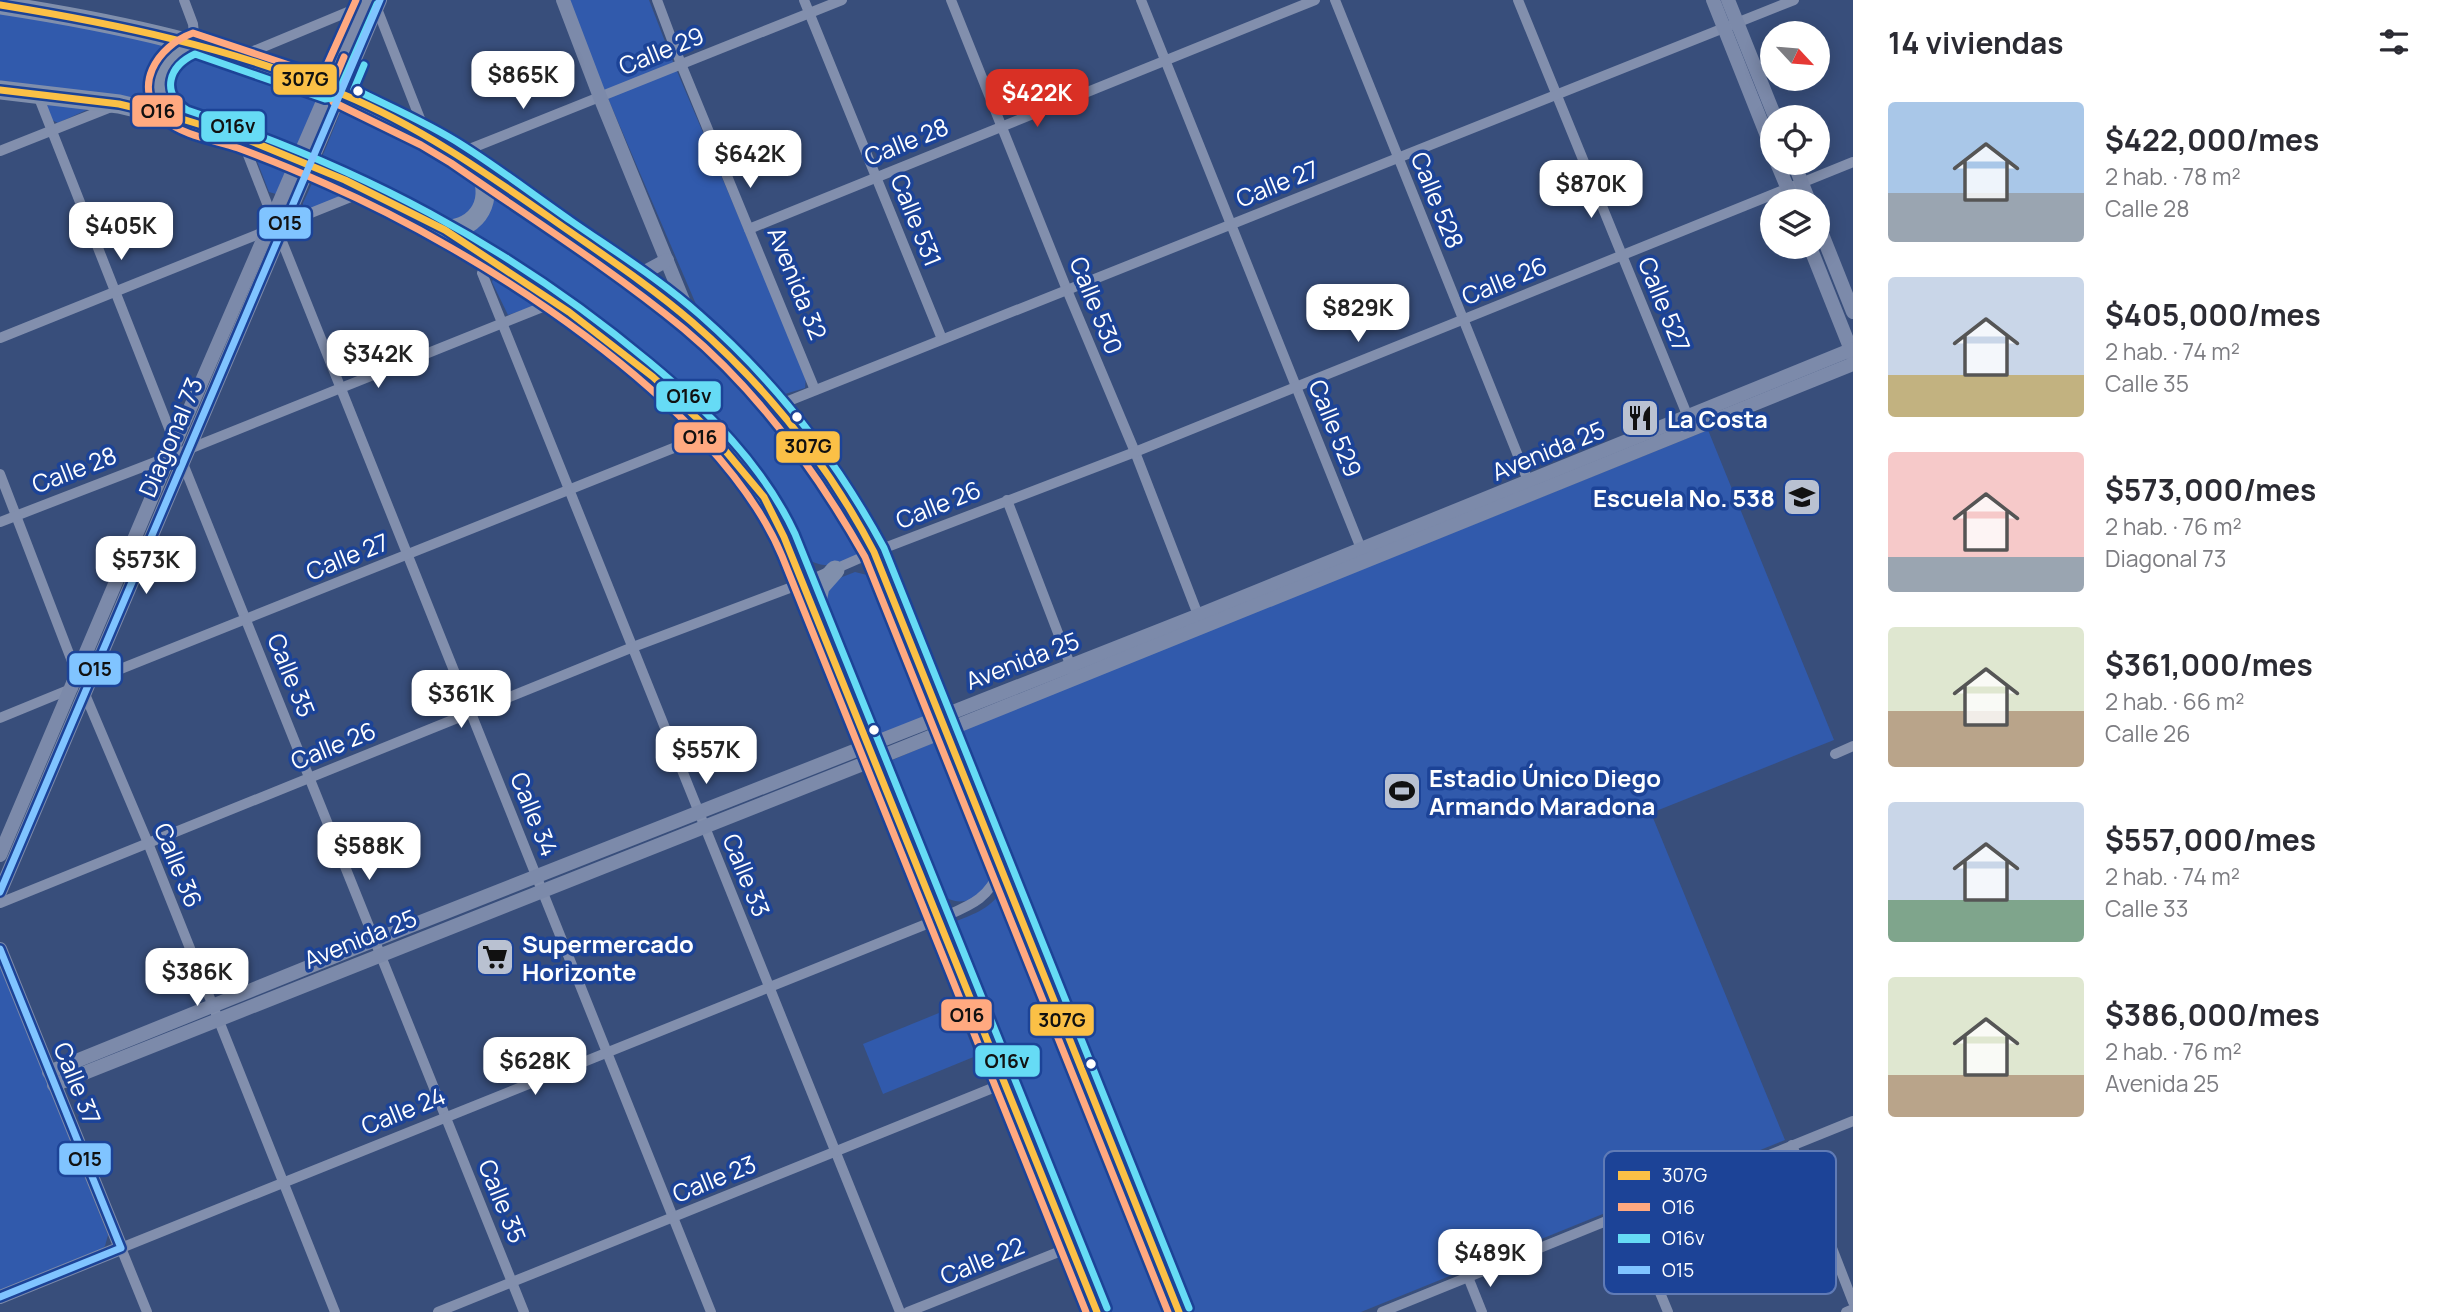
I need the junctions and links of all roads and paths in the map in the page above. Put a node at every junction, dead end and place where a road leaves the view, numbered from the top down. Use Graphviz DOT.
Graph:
graph roads {
  1 [pos="184,0"];
  2 [pos="563,0"];
  3 [pos="657,0"];
  4 [pos="804,0"];
  5 [pos="842,0"];
  6 [pos="951,0"];
  7 [pos="1141,0"];
  8 [pos="1315,0"];
  9 [pos="1335,0"];
  10 [pos="1518,0"];
  11 [pos="1713,0"];
  12 [pos="1728,0"];
  13 [pos="1794,0"];
  14 [pos="373,2"];
  15 [pos="0,5"];
  16 [pos="809,13"];
  17 [pos="1731,25"];
  18 [pos="195,43"];
  19 [pos="239,57"];
  20 [pos="1164,60"];
  21 [pos="681,64"];
  22 [pos="0,90"];
  23 [pos="334,91"];
  24 [pos="37,93"];
  25 [pos="1555,95"];
  26 [pos="600,97"];
  27 [pos="119,104"];
  28 [pos="1769,105"];
  29 [pos="1760,112"];
  30 [pos="182,119"];
  31 [pos="1003,126"];
  32 [pos="52,130"];
  33 [pos="426,136"];
  34 [pos="241,137"];
  35 [pos="0,151"];
  36 [pos="457,154"];
  37 [pos="1398,158"];
  38 [pos="304,162"];
  39 [pos="1853,162"];
  40 [pos="479,168"];
  41 [pos="1799,175"];
  42 [pos="877,177"];
  43 [pos="1802,182"];
  44 [pos="1796,189"];
  45 [pos="1805,189"];
  46 [pos="368,190"];
  47 [pos="1760,206"];
  48 [pos="1229,225"];
  49 [pos="276,227"];
  50 [pos="749,229"];
  51 [pos="445,230"];
  52 [pos="1623,254"];
  53 [pos="1830,255"];
  54 [pos="1815,259"];
  55 [pos="489,260"];
  56 [pos="667,260"];
  57 [pos="634,278"];
  58 [pos="1067,289"];
  59 [pos="116,292"];
  60 [pos="555,302"];
  61 [pos="1853,312"];
  62 [pos="1462,320"];
  63 [pos="692,322"];
  64 [pos="504,323"];
  65 [pos="0,338"];
  66 [pos="942,339"];
  67 [pos="1853,355"];
  68 [pos="1297,386"];
  69 [pos="341,388"];
  70 [pos="815,390"];
  71 [pos="776,406"];
  72 [pos="1691,424"];
  73 [pos="706,428"];
  74 [pos="1135,452"];
  75 [pos="179,453"];
  76 [pos="0,474"];
  77 [pos="1531,488"];
  78 [pos="569,489"];
  79 [pos="1007,500"];
  80 [pos="17,515"];
  81 [pos="0,522"];
  82 [pos="874,552"];
  83 [pos="408,554"];
  84 [pos="1364,555"];
  85 [pos="835,570"];
  86 [pos="803,583"];
  87 [pos="815,611"];
  88 [pos="247,619"];
  89 [pos="1200,621"];
  90 [pos="633,646"];
  91 [pos="1073,672"];
  92 [pos="81,685"];
  93 [pos="471,712"];
  94 [pos="0,718"];
  95 [pos="941,724"];
  96 [pos="1853,746"];
  97 [pos="871,753"];
  98 [pos="1835,754"];
  99 [pos="310,777"];
  100 [pos="699,812"];
  101 [pos="705,826"];
  102 [pos="148,843"];
  103 [pos="0,855"];
  104 [pos="1001,867"];
  105 [pos="537,876"];
  106 [pos="543,891"];
  107 [pos="0,892"];
  108 [pos="0,903"];
  109 [pos="939,919"];
  110 [pos="375,940"];
  111 [pos="0,949"];
  112 [pos="381,954"];
  113 [pos="769,986"];
  114 [pos="216,1014"];
  115 [pos="607,1051"];
  116 [pos="51,1079"];
  117 [pos="1005,1083"];
  118 [pos="446,1117"];
  119 [pos="1853,1121"];
  120 [pos="1792,1145"];
  121 [pos="1777,1151"];
  122 [pos="1794,1151"];
  123 [pos="836,1152"];
  124 [pos="284,1182"];
  125 [pos="674,1217"];
  126 [pos="1604,1222"];
  127 [pos="1071,1247"];
  128 [pos="121,1248"];
  129 [pos="1836,1258"];
  130 [pos="1468,1277"];
  131 [pos="512,1282"];
  132 [pos="1661,1294"];
  133 [pos="0,1297"];
  134 [pos="1853,1302"];
  135 [pos="1853,1309"];
  136 [pos="147,1312"];
  137 [pos="335,1312"];
  138 [pos="438,1312"];
  139 [pos="524,1312"];
  140 [pos="712,1312"];
  141 [pos="900,1312"];
  142 [pos="908,1312"];
  143 [pos="1097,1312"];
  144 [pos="1179,1312"];
  145 [pos="1382,1312"];
  146 [pos="1482,1312"];
  147 [pos="1668,1312"];
  148 [pos="1846,1312"];
  1 -- 18 [label="street"];
  2 -- 26 [label="main road"];
  3 -- 21 [label="street, Avenida 32"];
  4 -- 16 [label="street, Calle 531"];
  5 -- 16 [label="street, Calle 29"];
  6 -- 31 [label="street, Calle 530"];
  7 -- 20 [label="street, Calle 529"];
  8 -- 20 [label="street, Calle 28"];
  9 -- 37 [label="street, Calle 528"];
  10 -- 25 [label="street, Calle 527"];
  11 -- 17 [label="main road"];
  12 -- 17 [label="main road"];
  13 -- 17 [label="street, Calle 27"];
  14 -- 19 [label="street"];
  14 -- 23 [label="main road, Diagonal 73"];
  14 -- 33 [label="street"];
  15 -- 18 [label="highway"];
  16 -- 21 [label="street, Calle 29"];
  16 -- 42 [label="street, Calle 531"];
  17 -- 25 [label="street, Calle 27"];
  17 -- 28 [label="main road"];
  17 -- 29 [label="main road"];
  18 -- 19 [label="highway"];
  18 -- 30 [label="highway"];
  19 -- 23 [label="highway"];
  20 -- 31 [label="street, Calle 28"];
  20 -- 48 [label="street, Calle 529"];
  21 -- 26 [label="street, Calle 29"];
  21 -- 50 [label="street, Avenida 32"];
  22 -- 24 [label="highway"];
  23 -- 33 [label="highway"];
  23 -- 38 [label="main road, Diagonal 73"];
  24 -- 27 [label="highway"];
  24 -- 32 [label="street, Calle 35"];
  25 -- 37 [label="street, Calle 27"];
  25 -- 52 [label="street, Calle 527"];
  26 -- 36 [label="street, Calle 29"];
  26 -- 56 [label="main road"];
  27 -- 30 [label="highway"];
  27 -- 32 [label="street"];
  30 -- 34 [label="highway"];
  31 -- 42 [label="street, Calle 28"];
  31 -- 58 [label="street, Calle 530"];
  32 -- 35 [label="street"];
  32 -- 59 [label="street, Calle 35"];
  33 -- 36 [label="highway"];
  34 -- 38 [label="highway"];
  34 -- 49 [label="street, Calle 34"];
  36 -- 40 [label="highway"];
  37 -- 48 [label="street, Calle 27"];
  37 -- 62 [label="street, Calle 528"];
  38 -- 46 [label="highway"];
  38 -- 49 [label="main road, Diagonal 73"];
  39 -- 43 [label="street, Calle 26"];
  40 -- 51 [label="highway"];
  40 -- 57 [label="highway"];
  41 -- 43 [label="main road"];
  42 -- 50 [label="street, Calle 28"];
  42 -- 66 [label="street, Calle 531"];
  43 -- 44 [label="street, Calle 26"];
  43 -- 45 [label="main road"];
  46 -- 49 [label="street"];
  46 -- 51 [label="highway"];
  47 -- 52 [label="street, Calle 26"];
  48 -- 58 [label="street, Calle 27"];
  48 -- 68 [label="street, Calle 529"];
  49 -- 59 [label="street"];
  49 -- 69 [label="street, Calle 34"];
  49 -- 75 [label="main road, Diagonal 73"];
  50 -- 70 [label="street, Avenida 32"];
  51 -- 55 [label="highway"];
  52 -- 62 [label="street, Calle 26"];
  52 -- 72 [label="street, Calle 527"];
  53 -- 61 [label="main road"];
  54 -- 67 [label="main road"];
  55 -- 60 [label="highway"];
  55 -- 64 [label="street, Calle 33"];
  56 -- 57 [label="main road"];
  56 -- 63 [label="main road"];
  57 -- 63 [label="highway"];
  58 -- 66 [label="street, Calle 27"];
  58 -- 74 [label="street, Calle 530"];
  59 -- 65 [label="street"];
  59 -- 75 [label="street, Calle 35"];
  60 -- 64 [label="street, Calle 28"];
  60 -- 73 [label="highway"];
  62 -- 68 [label="street, Calle 26"];
  62 -- 77 [label="street, Calle 528"];
  63 -- 71 [label="highway"];
  64 -- 69 [label="street, Calle 28"];
  64 -- 78 [label="street, Calle 33"];
  66 -- 70 [label="street, Calle 27"];
  67 -- 72 [label="main road, Avenida 25"];
  68 -- 74 [label="street, Calle 26"];
  68 -- 84 [label="street, Calle 529"];
  69 -- 75 [label="street, Calle 28"];
  69 -- 83 [label="street, Calle 34"];
  70 -- 71 [label="street, Calle 27"];
  71 -- 82 [label="highway"];
  72 -- 77 [label="main road, Avenida 25"];
  73 -- 78 [label="street, Calle 27"];
  73 -- 86 [label="highway"];
  74 -- 79 [label="street, Calle 26"];
  74 -- 89 [label="street, Calle 530"];
  75 -- 80 [label="street, Calle 28"];
  75 -- 88 [label="street, Calle 35"];
  75 -- 92 [label="main road, Diagonal 73"];
  76 -- 80 [label="street, Calle 36"];
  77 -- 84 [label="main road, Avenida 25"];
  78 -- 83 [label="street, Calle 27"];
  78 -- 90 [label="street, Calle 33"];
  79 -- 82 [label="street, Calle 26"];
  79 -- 91 [label="street"];
  80 -- 81 [label="street, Calle 28"];
  80 -- 92 [label="street, Calle 36"];
  82 -- 85 [label="street, Calle 26"];
  82 -- 95 [label="highway"];
  83 -- 88 [label="street, Calle 27"];
  83 -- 93 [label="street, Calle 34"];
  84 -- 89 [label="main road, Avenida 25"];
  85 -- 86 [label="street, Calle 26"];
  85 -- 87 [label="highway"];
  86 -- 87 [label="highway"];
  86 -- 90 [label="street, Calle 26"];
  87 -- 97 [label="highway"];
  88 -- 92 [label="street, Calle 27"];
  88 -- 99 [label="street, Calle 35"];
  89 -- 91 [label="main road, Avenida 25"];
  90 -- 93 [label="street, Calle 26"];
  90 -- 100 [label="street, Calle 33"];
  91 -- 95 [label="main road, Avenida 25"];
  92 -- 94 [label="street, Calle 27"];
  92 -- 102 [label="street, Calle 36"];
  92 -- 103 [label="main road, Diagonal 73"];
  92 -- 107 [label="main road, Diagonal 73"];
  93 -- 99 [label="street, Calle 26"];
  93 -- 105 [label="street, Calle 34"];
  95 -- 97 [label="main road, Avenida 25"];
  95 -- 104 [label="highway"];
  96 -- 98 [label="street"];
  97 -- 100 [label="main road, Avenida 25"];
  97 -- 101 [label="main road, Avenida 25"];
  97 -- 109 [label="highway"];
  99 -- 102 [label="street, Calle 26"];
  99 -- 110 [label="street, Calle 35"];
  100 -- 101 [label="street, Calle 33"];
  100 -- 105 [label="main road, Avenida 25"];
  101 -- 106 [label="main road, Avenida 25"];
  101 -- 113 [label="street, Calle 33"];
  102 -- 108 [label="street, Calle 26"];
  102 -- 114 [label="street, Calle 36"];
  104 -- 109 [label="street, Calle 24"];
  104 -- 144 [label="highway"];
  105 -- 106 [label="street, Calle 34"];
  105 -- 110 [label="main road, Avenida 25"];
  106 -- 112 [label="main road, Avenida 25"];
  106 -- 115 [label="street, Calle 34"];
  109 -- 113 [label="street, Calle 24"];
  109 -- 117 [label="highway"];
  110 -- 112 [label="street, Calle 35"];
  110 -- 114 [label="main road, Avenida 25"];
  111 -- 116 [label="main road, Calle 37"];
  112 -- 114 [label="main road, Avenida 25"];
  112 -- 118 [label="street, Calle 35"];
  113 -- 115 [label="street, Calle 24"];
  113 -- 123 [label="street, Calle 33"];
  114 -- 116 [label="main road, Avenida 25"];
  114 -- 124 [label="street, Calle 36"];
  115 -- 118 [label="street, Calle 24"];
  115 -- 125 [label="street, Calle 34"];
  116 -- 128 [label="main road, Calle 37"];
  117 -- 123 [label="street, Calle 23"];
  117 -- 127 [label="highway"];
  118 -- 124 [label="street, Calle 24"];
  118 -- 131 [label="street, Calle 35"];
  119 -- 120 [label="street"];
  120 -- 121 [label="street"];
  120 -- 122 [label="street"];
  123 -- 125 [label="street, Calle 23"];
  123 -- 141 [label="street, Calle 33"];
  124 -- 128 [label="street, Calle 24"];
  124 -- 137 [label="street, Calle 36"];
  125 -- 131 [label="street, Calle 23"];
  125 -- 140 [label="street, Calle 34"];
  126 -- 130 [label="street"];
  127 -- 142 [label="street, Calle 22"];
  127 -- 143 [label="highway"];
  128 -- 133 [label="main road, Calle 24"];
  128 -- 136 [label="street, Calle 37"];
  129 -- 134 [label="street"];
  130 -- 145 [label="street"];
  130 -- 146 [label="street"];
  131 -- 138 [label="street, Calle 23"];
  131 -- 139 [label="street, Calle 35"];
  132 -- 147 [label="street"];
  135 -- 148 [label="street"];
}
